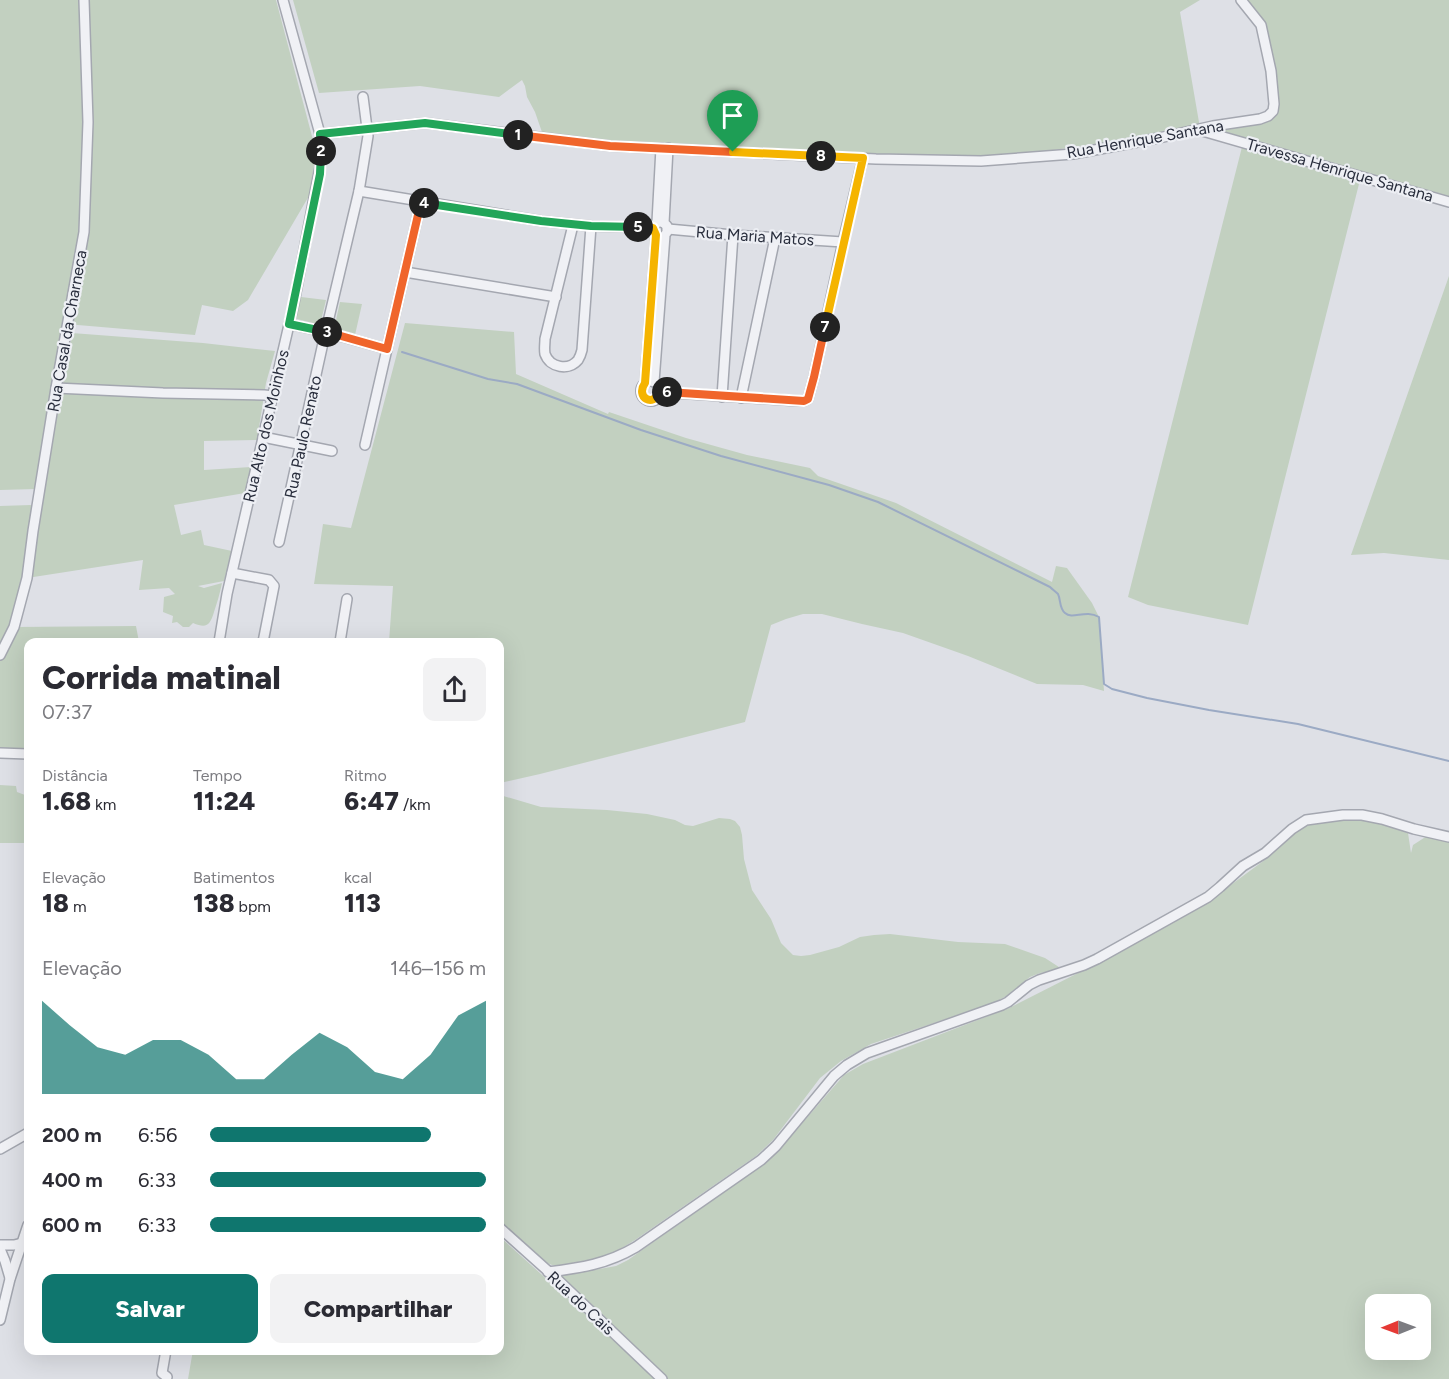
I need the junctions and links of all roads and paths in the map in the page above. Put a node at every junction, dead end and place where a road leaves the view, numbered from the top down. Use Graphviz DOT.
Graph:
graph roads {
  1 [pos="84,0"];
  2 [pos="283,0"];
  3 [pos="1240,0"];
  4 [pos="363,97"];
  5 [pos="367,128"];
  6 [pos="1197,130"];
  7 [pos="320,134"];
  8 [pos="665,148"];
  9 [pos="863,158"];
  10 [pos="359,191"];
  11 [pos="421,202"];
  12 [pos="1449,202"];
  13 [pos="573,225"];
  14 [pos="591,226"];
  15 [pos="661,229"];
  16 [pos="733,236"];
  17 [pos="775,238"];
  18 [pos="843,242"];
  19 [pos="405,272"];
  20 [pos="556,297"];
  21 [pos="289,324"];
  22 [pos="326,332"];
  23 [pos="387,349"];
  24 [pos="650,382"];
  25 [pos="56,388"];
  26 [pos="660,392"];
  27 [pos="273,396"];
  28 [pos="722,397"];
  29 [pos="741,398"];
  30 [pos="263,437"];
  31 [pos="301,445"];
  32 [pos="365,445"];
  33 [pos="332,451"];
  34 [pos="279,542"];
  35 [pos="232,573"];
  36 [pos="347,598"];
  37 [pos="220,638"];
  38 [pos="264,638"];
  39 [pos="341,638"];
  40 [pos="0,655"];
  41 [pos="0,753"];
  42 [pos="24,754"];
  43 [pos="1449,837"];
  44 [pos="24,1135"];
  45 [pos="0,1149"];
  46 [pos="504,1232"];
  47 [pos="24,1238"];
  48 [pos="22,1243"];
  49 [pos="0,1247"];
  50 [pos="548,1272"];
  51 [pos="10,1279"];
  52 [pos="0,1320"];
  53 [pos="164,1355"];
  54 [pos="167,1377"];
  55 [pos="663,1379"];
  1 -- 25 [label="street, Rua Casal da Charneca"];
  2 -- 7 [label="street, Rua Alto dos Moinhos"];
  3 -- 6 [label="street, Rua Henrique Santana"];
  4 -- 5 [label="street"];
  5 -- 7 [label="street, Rua Henrique Santana"];
  5 -- 8 [label="street, Rua Henrique Santana"];
  5 -- 10 [label="street"];
  6 -- 9 [label="street, Rua Henrique Santana"];
  6 -- 12 [label="street, Travessa Henrique Santana"];
  7 -- 21 [label="street, Rua Alto dos Moinhos"];
  8 -- 9 [label="street, Rua Henrique Santana"];
  8 -- 15 [label="street"];
  9 -- 18 [label="street"];
  10 -- 11 [label="street, Rua Maria Matos"];
  10 -- 22 [label="street, Rua Paulo Renato"];
  11 -- 13 [label="street, Rua Maria Matos"];
  11 -- 19 [label="street"];
  13 -- 14 [label="street, Rua Maria Matos"];
  13 -- 20 [label="street"];
  14 -- 15 [label="street, Rua Maria Matos"];
  14 -- 20 [label="street"];
  15 -- 16 [label="street, Rua Maria Matos"];
  15 -- 24 [label="street"];
  16 -- 17 [label="street, Rua Maria Matos"];
  16 -- 28 [label="street"];
  17 -- 18 [label="street, Rua Maria Matos"];
  17 -- 29 [label="street"];
  18 -- 29 [label="street"];
  19 -- 20 [label="street"];
  19 -- 23 [label="street"];
  21 -- 22 [label="street"];
  21 -- 27 [label="street, Rua Alto dos Moinhos"];
  22 -- 23 [label="street"];
  22 -- 31 [label="street, Rua Paulo Renato"];
  23 -- 32 [label="street"];
  24 -- 26 [label="street"];
  24 -- 26 [label="street"];
  25 -- 27 [label="street"];
  25 -- 40 [label="street, Rua Casal da Charneca"];
  26 -- 28 [label="street"];
  27 -- 30 [label="street, Rua Alto dos Moinhos"];
  28 -- 29 [label="street"];
  30 -- 31 [label="street"];
  30 -- 35 [label="street, Rua Alto dos Moinhos"];
  31 -- 33 [label="street"];
  31 -- 34 [label="street, Rua Paulo Renato"];
  35 -- 37 [label="street, Rua Alto dos Moinhos"];
  35 -- 38 [label="street"];
  36 -- 39 [label="street"];
  41 -- 42 [label="street"];
  43 -- 50 [label="street"];
  44 -- 45 [label="street"];
  46 -- 50 [label="street, Rua do Cais"];
  47 -- 48 [label="street"];
  48 -- 49 [label="street"];
  48 -- 51 [label="street"];
  49 -- 51 [label="street"];
  50 -- 55 [label="street, Rua do Cais"];
  51 -- 52 [label="street"];
  53 -- 54 [label="street"];
}
